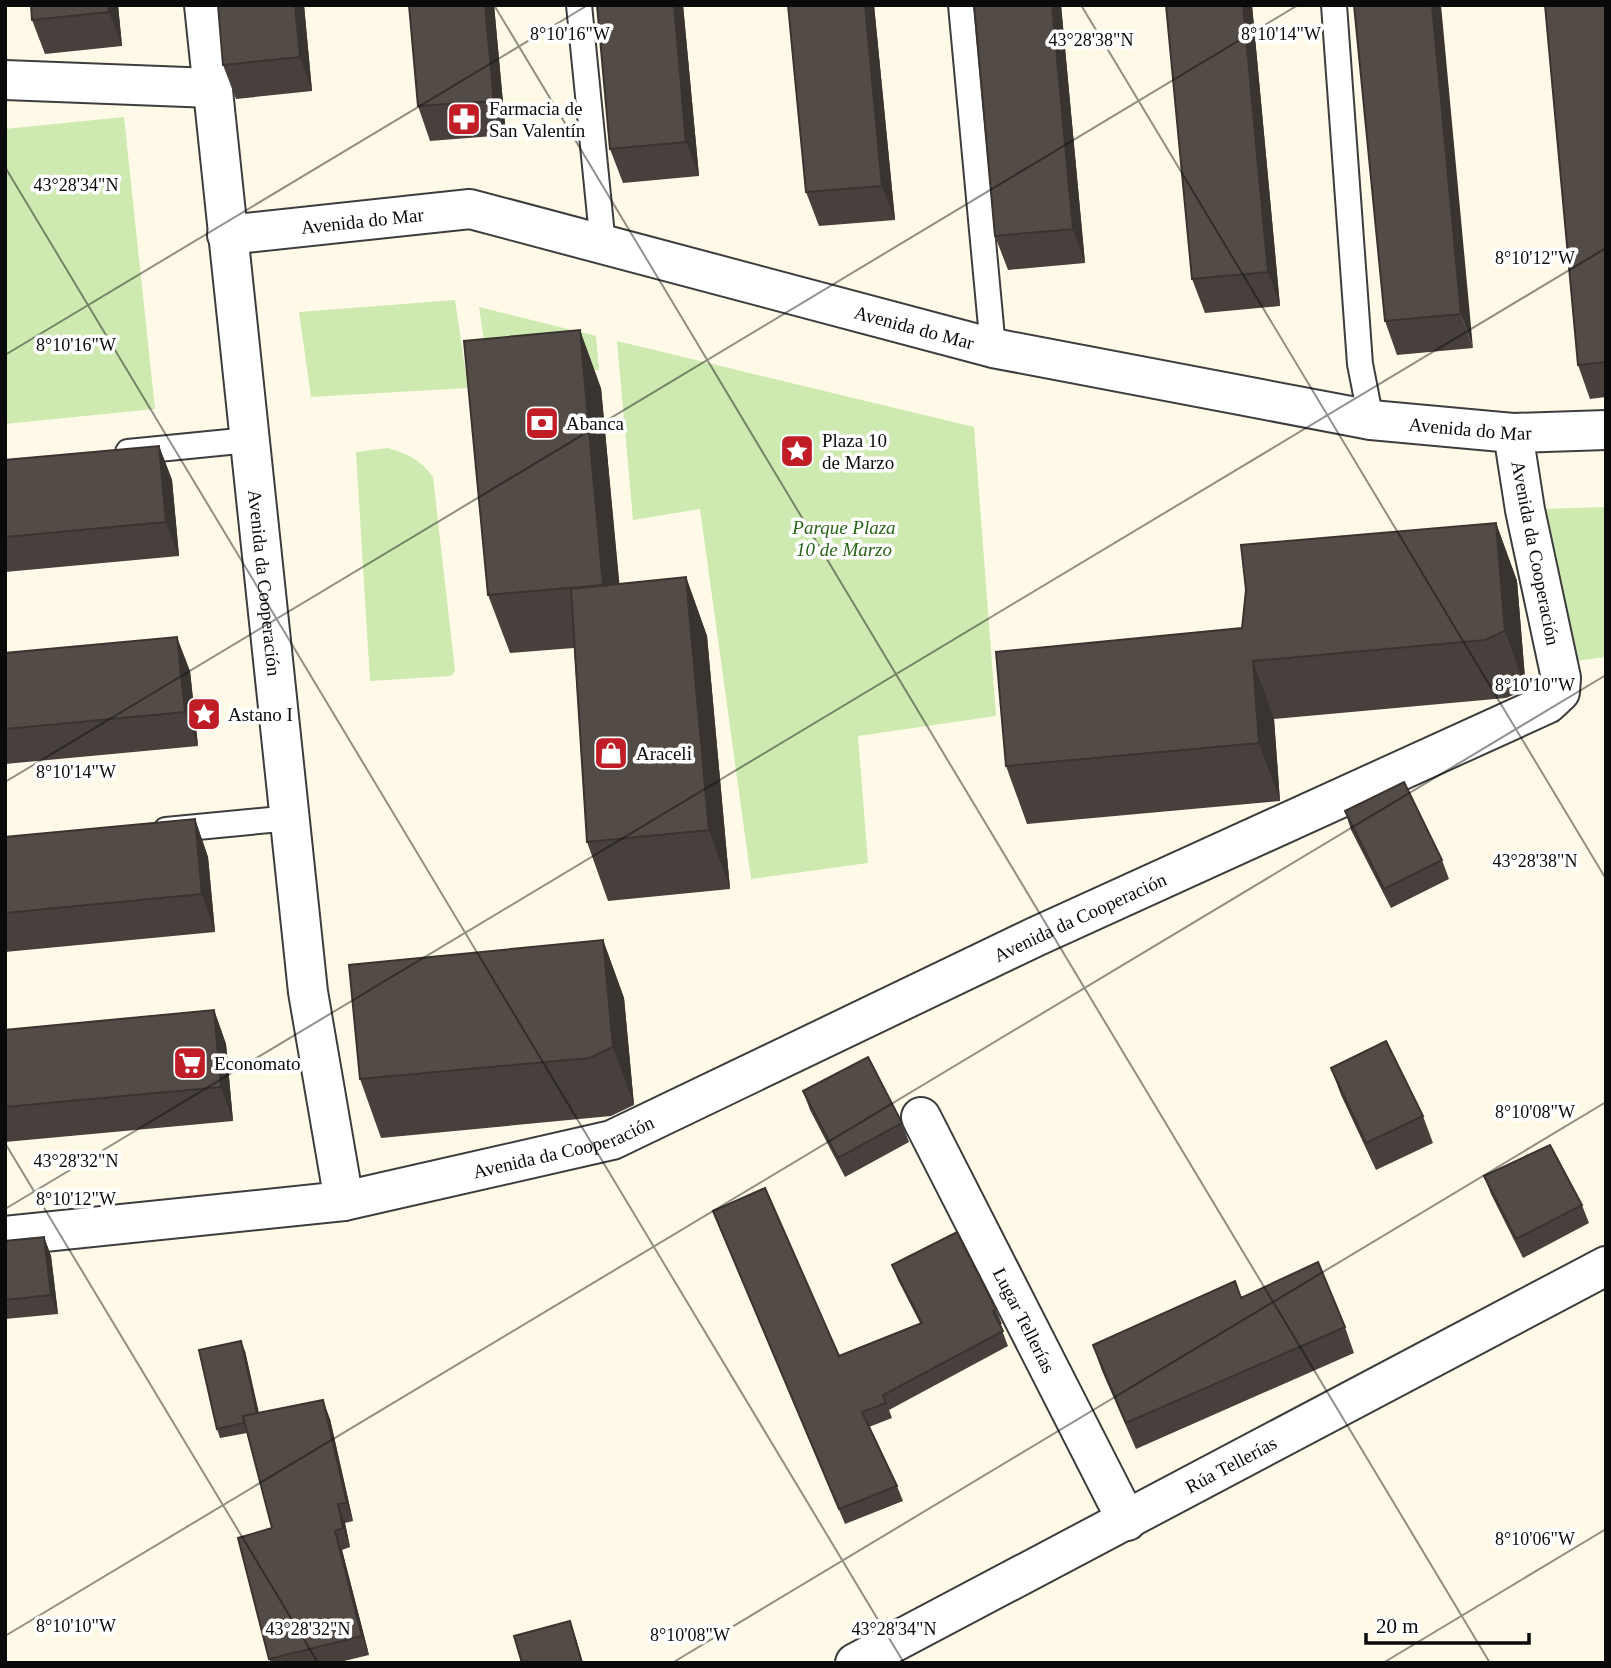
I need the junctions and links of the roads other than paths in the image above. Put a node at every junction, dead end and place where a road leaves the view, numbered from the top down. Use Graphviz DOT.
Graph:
graph roads {
  1 [pos="204,5"];
  2 [pos="579,5"];
  3 [pos="961,5"];
  4 [pos="1334,5"];
  5 [pos="5,80"];
  6 [pos="212,88"];
  7 [pos="228,235"];
  8 [pos="603,246"];
  9 [pos="993,348"];
  10 [pos="1371,420"];
  11 [pos="1606,430"];
  12 [pos="1513,433"];
  13 [pos="249,440"];
  14 [pos="100,455"];
  15 [pos="291,818"];
  16 [pos="141,832"];
  17 [pos="921,1117"];
  18 [pos="344,1201"];
  19 [pos="5,1236"];
  20 [pos="1606,1266"];
  21 [pos="1127,1521"];
  22 [pos="855,1663"];
  1 -- 6 [label="street, Avenida da Cooperación"];
  2 -- 8 [label="lane"];
  3 -- 9 [label="lane"];
  4 -- 10 [label="lane"];
  5 -- 6 [label="street"];
  6 -- 7 [label="street, Avenida da Cooperación"];
  7 -- 8 [label="street, Avenida do Mar"];
  7 -- 13 [label="street, Avenida da Cooperación"];
  8 -- 9 [label="street, Avenida do Mar"];
  9 -- 10 [label="street, Avenida do Mar"];
  10 -- 12 [label="street, Avenida do Mar"];
  11 -- 12 [label="street, Avenida do Mar"];
  12 -- 18 [label="street, Avenida da Cooperación"];
  13 -- 14 [label="lane"];
  13 -- 15 [label="street, Avenida da Cooperación"];
  15 -- 16 [label="lane"];
  15 -- 18 [label="street, Avenida da Cooperación"];
  17 -- 21 [label="street, Lugar Tellerías"];
  18 -- 19 [label="street, Avenida da Cooperación"];
  20 -- 21 [label="street, Rúa Tellerías"];
  21 -- 22 [label="street, Rúa Tellerías"];
}
